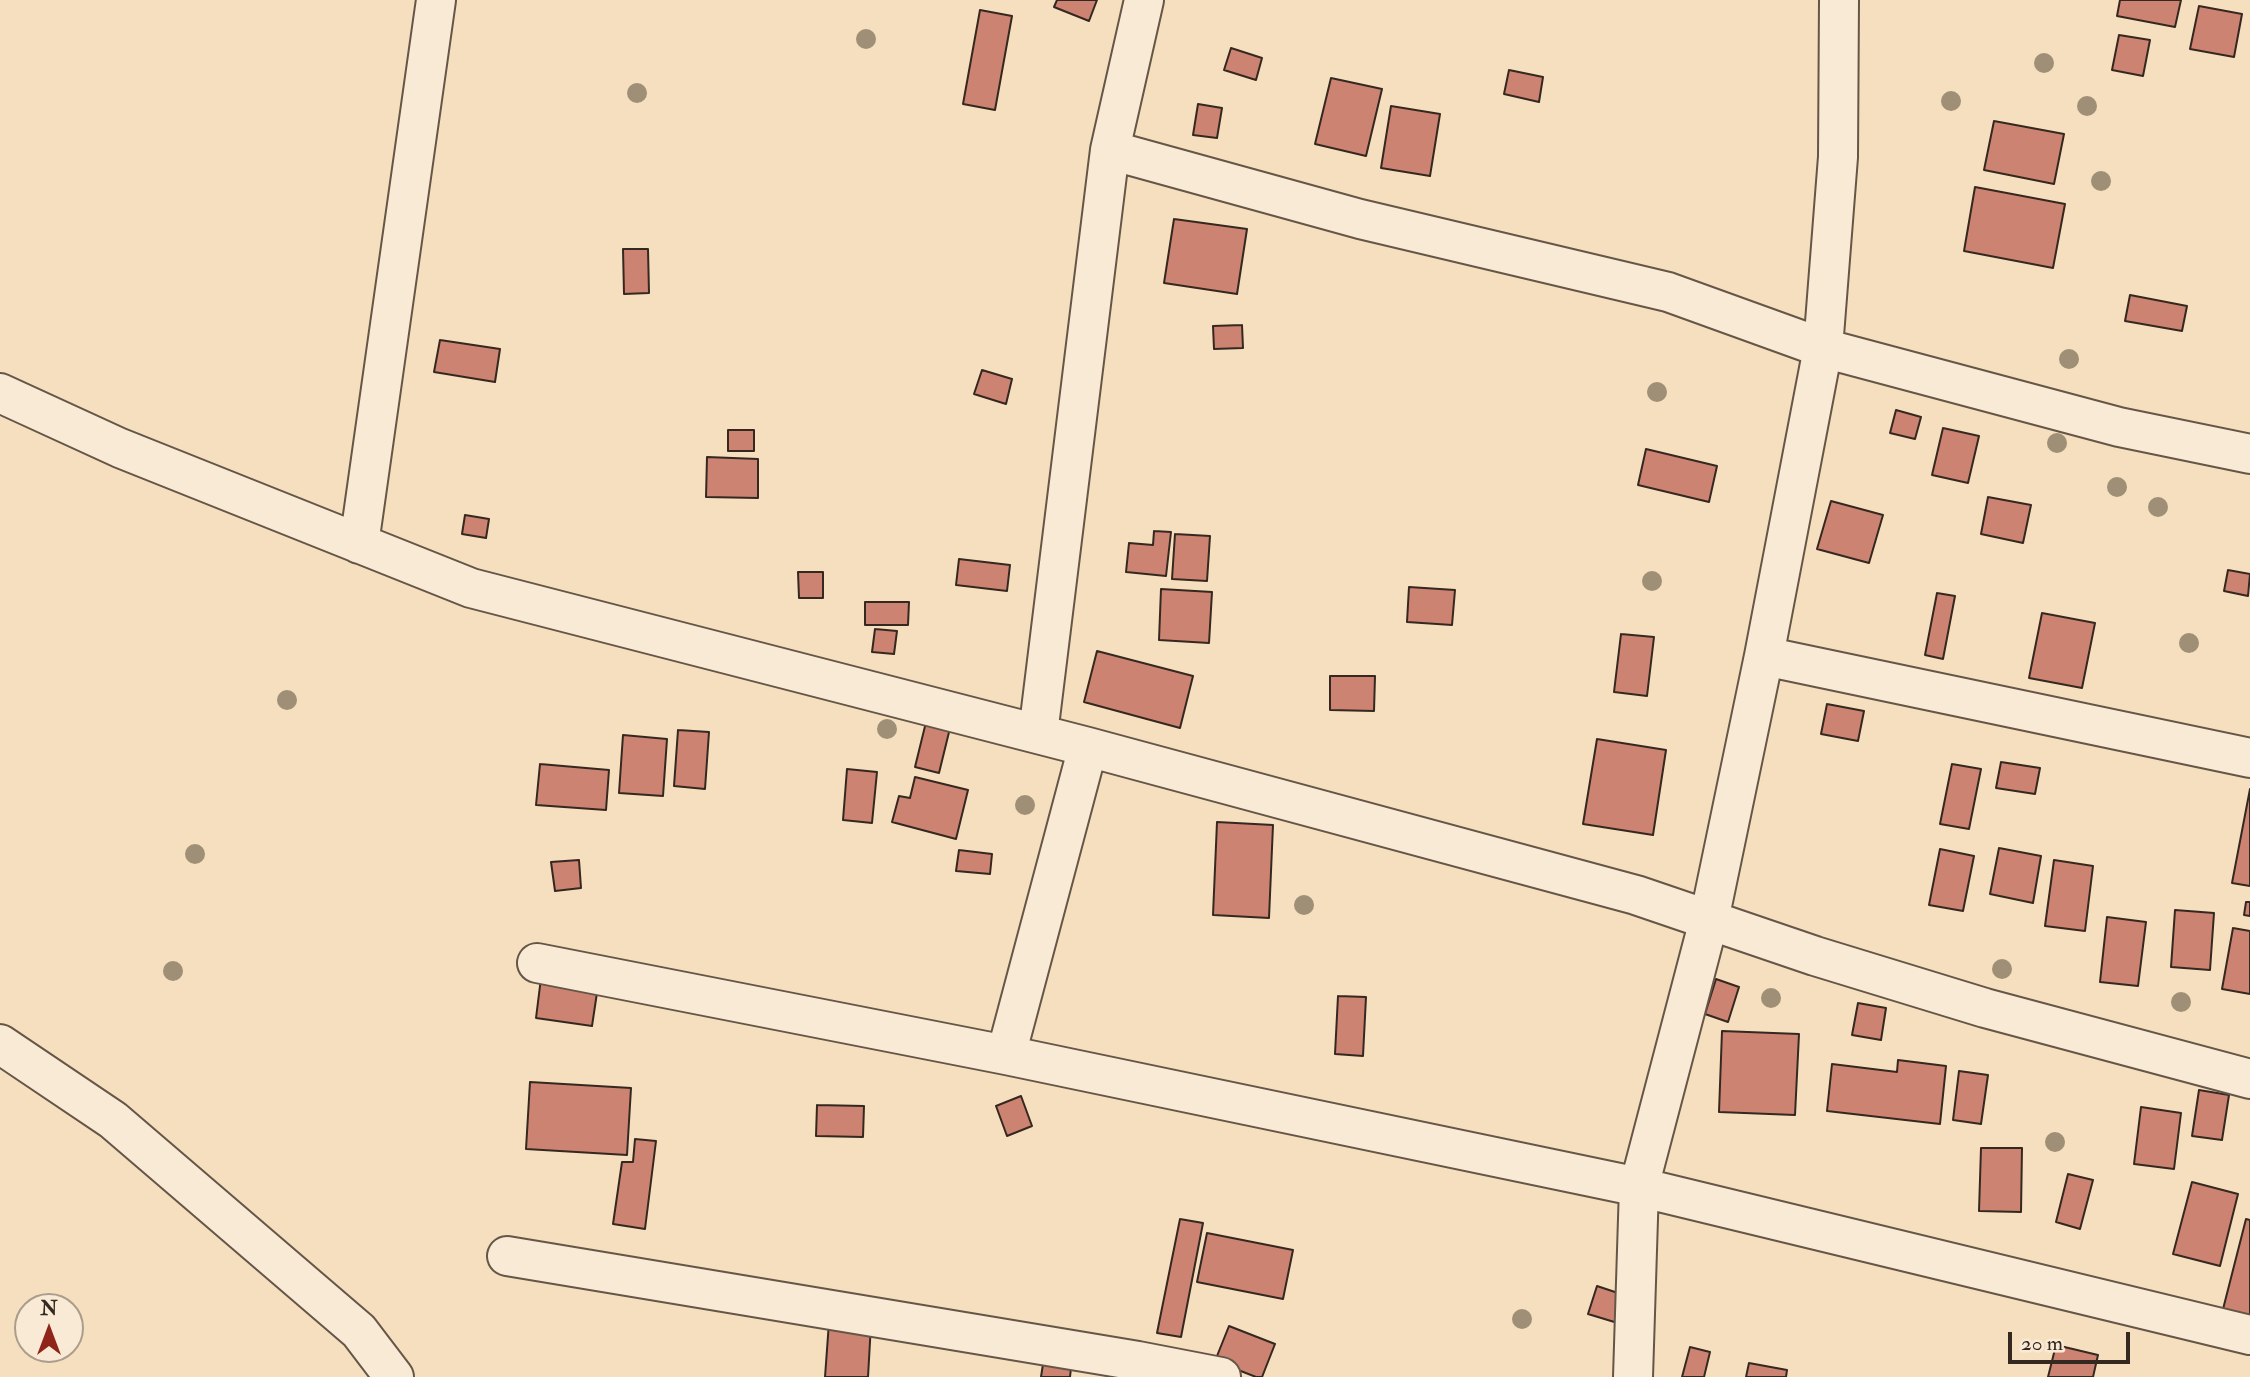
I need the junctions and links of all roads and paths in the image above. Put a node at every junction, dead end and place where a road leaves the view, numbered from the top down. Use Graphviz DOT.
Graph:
graph roads {
  1 [pos="436,0"];
  2 [pos="1144,0"];
  3 [pos="1839,0"];
  4 [pos="1110,150"];
  5 [pos="1824,348"];
  6 [pos="0,393"];
  7 [pos="2250,454"];
  8 [pos="359,544"];
  9 [pos="1764,656"];
  10 [pos="1038,734"];
  11 [pos="1088,747"];
  12 [pos="2250,758"];
  13 [pos="1709,919"];
  14 [pos="537,963"];
  15 [pos="0,1044"];
  16 [pos="1006,1055"];
  17 [pos="2250,1079"];
  18 [pos="1639,1187"];
  19 [pos="507,1256"];
  20 [pos="2250,1335"];
  21 [pos="394,1377"];
  22 [pos="1221,1377"];
  23 [pos="1633,1377"];
  1 -- 8 [label="street"];
  2 -- 4 [label="street"];
  3 -- 5 [label="street"];
  4 -- 5 [label="street"];
  4 -- 10 [label="street"];
  5 -- 7 [label="street"];
  5 -- 9 [label="street"];
  6 -- 8 [label="street"];
  8 -- 10 [label="street"];
  9 -- 12 [label="street"];
  9 -- 13 [label="street"];
  10 -- 11 [label="street"];
  11 -- 13 [label="street"];
  11 -- 16 [label="street"];
  13 -- 17 [label="street"];
  13 -- 18 [label="street"];
  14 -- 16 [label="street"];
  15 -- 21 [label="street"];
  16 -- 18 [label="street"];
  18 -- 20 [label="street"];
  18 -- 23 [label="street"];
  19 -- 22 [label="street"];
}
